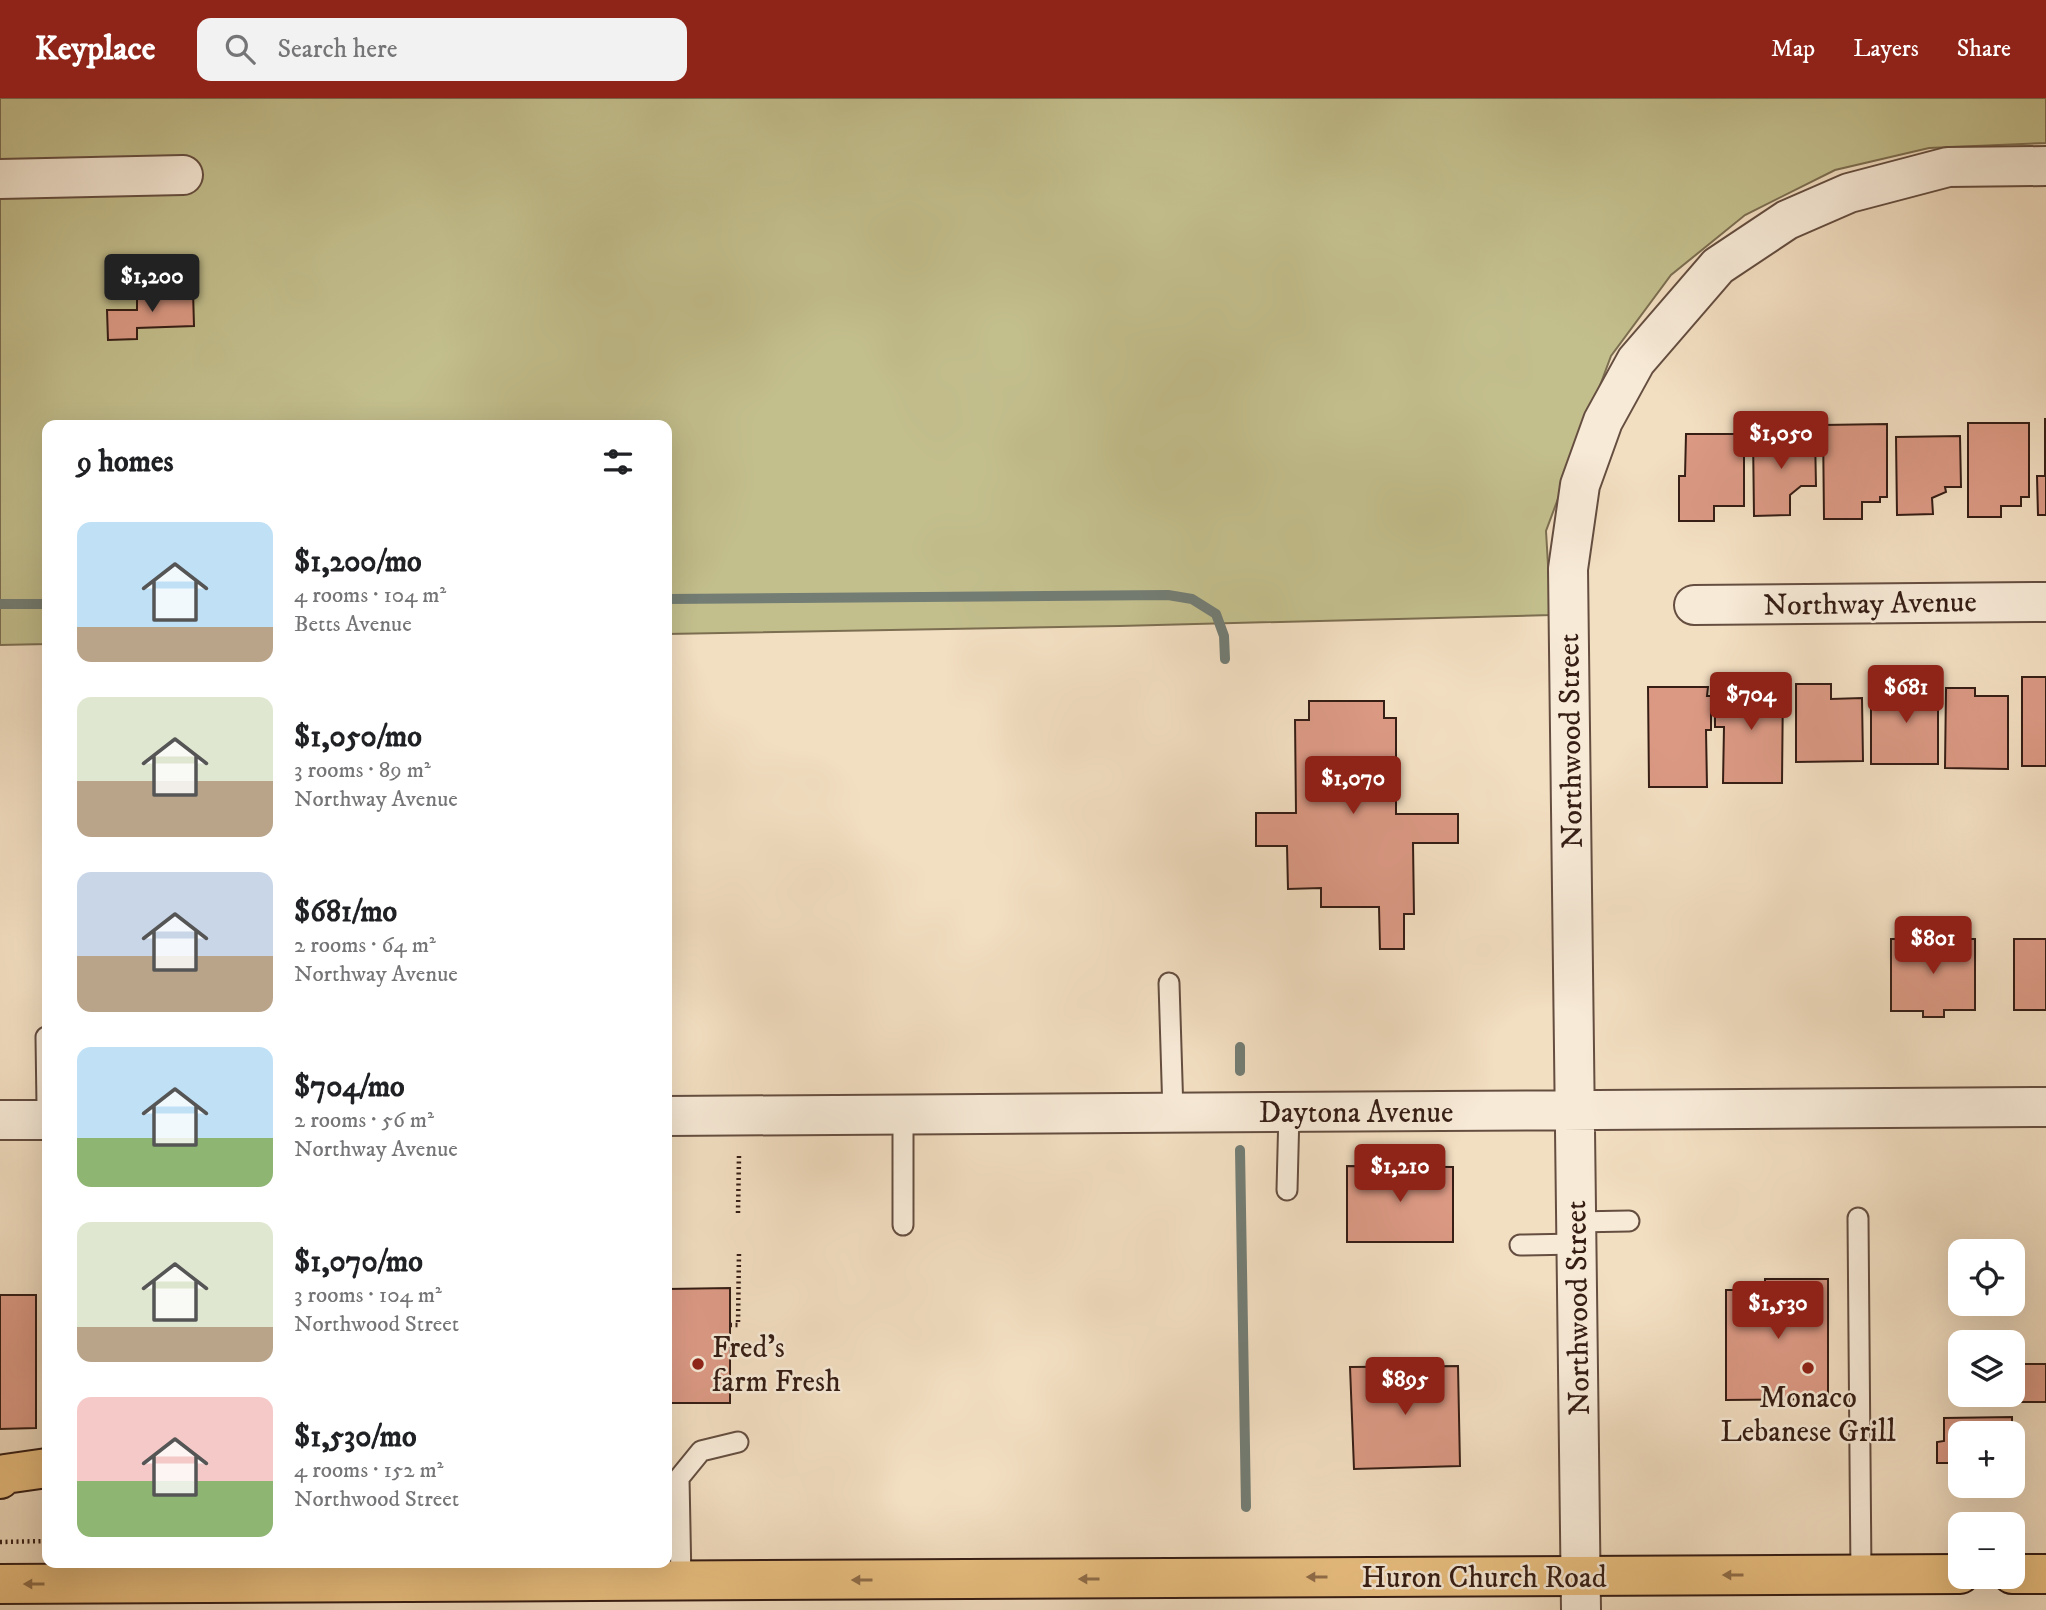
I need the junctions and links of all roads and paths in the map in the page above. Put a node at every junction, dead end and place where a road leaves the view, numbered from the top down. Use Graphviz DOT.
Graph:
graph roads {
  1 [pos="2046,166"];
  2 [pos="183,175"];
  3 [pos="0,179"];
  4 [pos="2046,602"];
  5 [pos="1694,605"];
  6 [pos="1169,984"];
  7 [pos="2046,1107"];
  8 [pos="1575,1110"];
  9 [pos="1289,1112"];
  10 [pos="1173,1113"];
  11 [pos="903,1114"];
  12 [pos="672,1116"];
  13 [pos="0,1120"];
  14 [pos="42,1120"];
  15 [pos="739,1156"];
  16 [pos="1287,1190"];
  17 [pos="738,1213"];
  18 [pos="1858,1218"];
  19 [pos="1629,1221"];
  20 [pos="903,1225"];
  21 [pos="1576,1233"];
  22 [pos="1520,1245"];
  23 [pos="739,1251"];
  24 [pos="730,1325"];
  25 [pos="738,1442"];
  26 [pos="42,1469"];
  27 [pos="0,1479"];
  28 [pos="42,1541"];
  29 [pos="0,1542"];
  30 [pos="1948,1574"];
  31 [pos="2025,1574"];
  32 [pos="2046,1574"];
  33 [pos="1861,1575"];
  34 [pos="681,1581"];
  35 [pos="0,1584"];
  36 [pos="111,1585"];
  37 [pos="1581,1593"];
  1 -- 8 [label="street, Northwood Street"];
  2 -- 3 [label="street"];
  4 -- 5 [label="street, Northway Avenue"];
  6 -- 10 [label="lane"];
  7 -- 8 [label="street, Daytona Avenue"];
  8 -- 9 [label="street, Daytona Avenue"];
  8 -- 21 [label="street, Northwood Street"];
  9 -- 10 [label="street, Daytona Avenue"];
  9 -- 16 [label="lane"];
  10 -- 11 [label="street, Daytona Avenue"];
  11 -- 12 [label="street, Daytona Avenue"];
  11 -- 20 [label="lane"];
  13 -- 14 [label="street"];
  15 -- 17 [label="path"];
  18 -- 33 [label="lane"];
  19 -- 21 [label="lane"];
  21 -- 22 [label="lane"];
  21 -- 37 [label="street, Northwood Street"];
  23 -- 24 [label="path"];
  25 -- 34 [label="lane"];
  26 -- 27 [label="highway"];
  28 -- 29 [label="path"];
  30 -- 33 [label="highway, Huron Church Road"];
  31 -- 32 [label="highway"];
  33 -- 37 [label="highway, Huron Church Road, one-way"];
  34 -- 36 [label="highway, Huron Church Road"];
  37 -- 34 [label="highway, Huron Church Road, one-way"];
  36 -- 35 [label="highway, Huron Church Road, one-way"];
}
